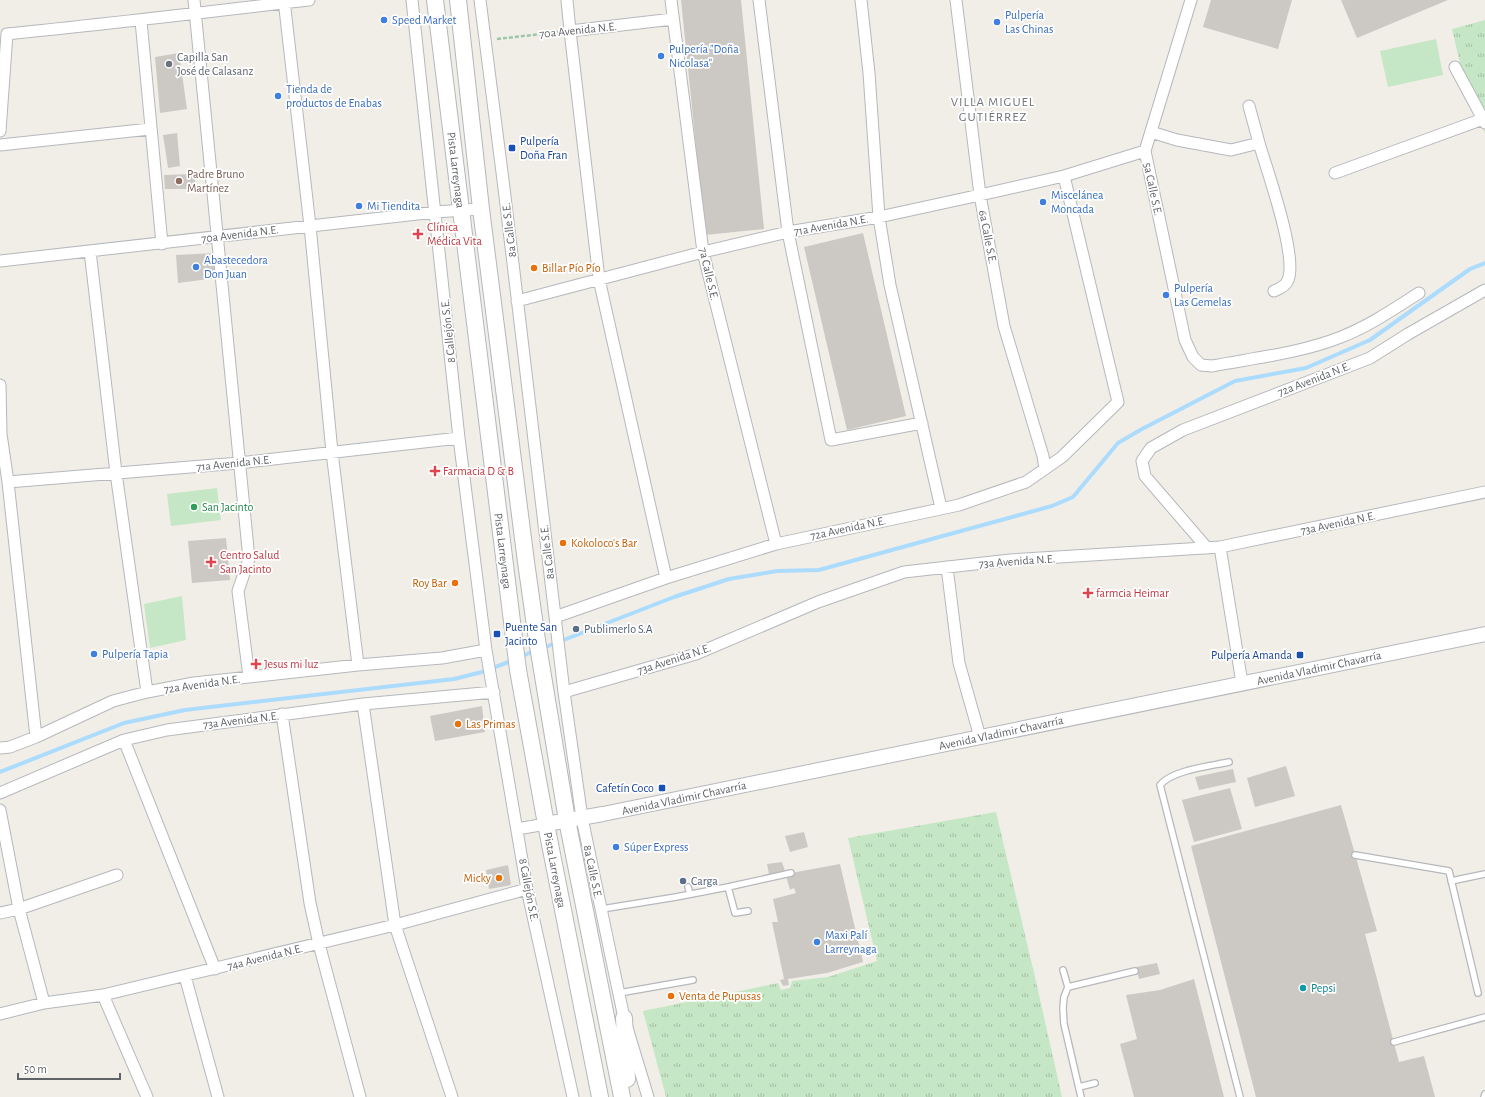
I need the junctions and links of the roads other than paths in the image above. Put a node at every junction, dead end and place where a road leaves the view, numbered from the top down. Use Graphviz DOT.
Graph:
graph roads {
  1 [pos="194,0"];
  2 [pos="309,0"];
  3 [pos="412,0"];
  4 [pos="434,0"];
  5 [pos="458,0"];
  6 [pos="480,0"];
  7 [pos="567,0"];
  8 [pos="671,0"];
  9 [pos="759,0"];
  10 [pos="861,0"];
  11 [pos="956,0"];
  12 [pos="1191,0"];
  13 [pos="284,1"];
  14 [pos="195,13"];
  15 [pos="673,19"];
  16 [pos="140,21"];
  17 [pos="570,31"];
  18 [pos="1455,67"];
  19 [pos="1249,106"];
  20 [pos="1484,121"];
  21 [pos="150,129"];
  22 [pos="0,131"];
  23 [pos="1151,132"];
  24 [pos="1259,143"];
  25 [pos="0,145"];
  26 [pos="1145,151"];
  27 [pos="1335,173"];
  28 [pos="1064,176"];
  29 [pos="980,195"];
  30 [pos="481,209"];
  31 [pos="461,210"];
  32 [pos="435,212"];
  33 [pos="879,217"];
  34 [pos="310,226"];
  35 [pos="788,232"];
  36 [pos="218,237"];
  37 [pos="162,244"];
  38 [pos="90,251"];
  39 [pos="703,252"];
  40 [pos="0,262"];
  41 [pos="599,279"];
  42 [pos="1485,290"];
  43 [pos="1274,291"];
  44 [pos="1419,293"];
  45 [pos="517,301"];
  46 [pos="0,385"];
  47 [pos="922,423"];
  48 [pos="459,438"];
  49 [pos="332,452"];
  50 [pos="239,463"];
  51 [pos="1044,469"];
  52 [pos="116,473"];
  53 [pos="8,482"];
  54 [pos="1485,492"];
  55 [pos="941,508"];
  56 [pos="776,544"];
  57 [pos="1220,547"];
  58 [pos="1207,548"];
  59 [pos="947,567"];
  60 [pos="666,578"];
  61 [pos="555,617"];
  62 [pos="1485,634"];
  63 [pos="488,658"];
  64 [pos="358,664"];
  65 [pos="249,677"];
  66 [pos="1242,684"];
  67 [pos="493,687"];
  68 [pos="148,692"];
  69 [pos="564,692"];
  70 [pos="363,704"];
  71 [pos="282,714"];
  72 [pos="36,737"];
  73 [pos="980,737"];
  74 [pos="124,740"];
  75 [pos="0,748"];
  76 [pos="1229,762"];
  77 [pos="0,793"];
  78 [pos="0,810"];
  79 [pos="574,819"];
  80 [pos="546,824"];
  81 [pos="517,829"];
  82 [pos="1356,855"];
  83 [pos="791,873"];
  84 [pos="1485,874"];
  85 [pos="117,875"];
  86 [pos="1451,881"];
  87 [pos="688,887"];
  88 [pos="728,887"];
  89 [pos="527,888"];
  90 [pos="690,894"];
  91 [pos="19,909"];
  92 [pos="602,909"];
  93 [pos="748,911"];
  94 [pos="0,914"];
  95 [pos="395,925"];
  96 [pos="319,944"];
  97 [pos="215,969"];
  98 [pos="1063,970"];
  99 [pos="1135,970"];
  100 [pos="184,976"];
  101 [pos="693,980"];
  102 [pos="1068,987"];
  103 [pos="619,993"];
  104 [pos="1478,993"];
  105 [pos="103,995"];
  106 [pos="44,1003"];
  107 [pos="0,1014"];
  108 [pos="1485,1017"];
  109 [pos="624,1018"];
  110 [pos="1394,1042"];
  111 [pos="1095,1083"];
  112 [pos="1079,1087"];
  113 [pos="146,1097"];
  114 [pos="218,1097"];
  115 [pos="360,1097"];
  116 [pos="452,1097"];
  117 [pos="573,1097"];
  118 [pos="600,1097"];
  119 [pos="622,1097"];
  120 [pos="628,1097"];
  121 [pos="648,1097"];
  122 [pos="1081,1097"];
  123 [pos="1240,1097"];
  1 -- 14 [label="street"];
  2 -- 13 [label="street"];
  3 -- 32 [label="street, 8 Callejón S.E."];
  4 -- 31 [label="main road, Pista Larreynaga"];
  5 -- 30 [label="main road, Pista Larreynaga"];
  6 -- 45 [label="street, 8a Calle S.E."];
  7 -- 17 [label="street"];
  8 -- 15 [label="street, 7a Calle S.E."];
  9 -- 35 [label="street"];
  10 -- 33 [label="street"];
  11 -- 29 [label="street, 6a Calle S.E."];
  12 -- 23 [label="street, 5a Calle S.E."];
  13 -- 14 [label="street"];
  13 -- 34 [label="street"];
  14 -- 16 [label="street"];
  14 -- 36 [label="street"];
  15 -- 17 [label="street, 70a Avenida N.E."];
  15 -- 39 [label="street, 7a Calle S.E."];
  16 -- 21 [label="street"];
  16 -- 22 [label="street"];
  17 -- 41 [label="street"];
  18 -- 20 [label="street"];
  19 -- 24 [label="street"];
  20 -- 27 [label="street"];
  21 -- 25 [label="street"];
  21 -- 37 [label="street"];
  23 -- 24 [label="street"];
  23 -- 26 [label="street, 5a Calle S.E."];
  24 -- 43 [label="street"];
  26 -- 28 [label="street, 71a Avenida N.E."];
  26 -- 44 [label="street, 5a Calle S.E."];
  28 -- 29 [label="street, 71a Avenida N.E."];
  28 -- 51 [label="street, 72a Avenida N.E."];
  29 -- 33 [label="street, 71a Avenida N.E."];
  29 -- 51 [label="street, 6a Calle S.E."];
  30 -- 31 [label="street, 70a Avenida N.E."];
  30 -- 79 [label="main road, Pista Larreynaga"];
  31 -- 32 [label="street, 70a Avenida N.E."];
  31 -- 80 [label="main road, Pista Larreynaga"];
  32 -- 34 [label="street, 70a Avenida N.E."];
  32 -- 48 [label="street, 8 Callejón S.E."];
  33 -- 35 [label="street, 71a Avenida N.E."];
  33 -- 47 [label="street"];
  34 -- 36 [label="street, 70a Avenida N.E."];
  34 -- 49 [label="street"];
  35 -- 39 [label="street, 71a Avenida N.E."];
  35 -- 47 [label="street"];
  36 -- 37 [label="street, 70a Avenida N.E."];
  36 -- 50 [label="street"];
  37 -- 38 [label="street, 70a Avenida N.E."];
  38 -- 40 [label="street, 70a Avenida N.E."];
  38 -- 52 [label="street"];
  39 -- 41 [label="street, 71a Avenida N.E."];
  39 -- 56 [label="street, 7a Calle S.E."];
  41 -- 45 [label="street, 71a Avenida N.E."];
  41 -- 60 [label="street"];
  42 -- 58 [label="street, 72a Avenida N.E."];
  45 -- 61 [label="street, 8a Calle S.E."];
  46 -- 53 [label="street"];
  47 -- 55 [label="street"];
  48 -- 49 [label="street, 71a Avenida N.E."];
  48 -- 63 [label="street, 8 Callejón S.E."];
  49 -- 50 [label="street, 71a Avenida N.E."];
  49 -- 64 [label="street"];
  50 -- 52 [label="street, 71a Avenida N.E."];
  50 -- 65 [label="street"];
  51 -- 55 [label="street, 72a Avenida N.E."];
  52 -- 53 [label="street, 71a Avenida N.E."];
  52 -- 68 [label="street"];
  53 -- 72 [label="street"];
  54 -- 57 [label="street, 73a Avenida N.E."];
  55 -- 56 [label="street, 72a Avenida N.E."];
  56 -- 60 [label="street, 72a Avenida N.E."];
  57 -- 58 [label="street, 73a Avenida N.E."];
  57 -- 66 [label="street"];
  58 -- 59 [label="street, 73a Avenida N.E."];
  59 -- 69 [label="street, 73a Avenida N.E."];
  59 -- 73 [label="street"];
  60 -- 61 [label="street, 72a Avenida N.E."];
  61 -- 69 [label="street, 8a Calle S.E."];
  62 -- 66 [label="street, Avenida Vladimir Chavarría"];
  63 -- 64 [label="street, 72a Avenida N.E."];
  63 -- 67 [label="street, 8 Callejón S.E."];
  64 -- 65 [label="street, 72a Avenida N.E."];
  65 -- 68 [label="street, 72a Avenida N.E."];
  66 -- 73 [label="street, Avenida Vladimir Chavarría"];
  67 -- 70 [label="street, 73a Avenida N.E."];
  67 -- 81 [label="street, 8 Callejón S.E."];
  68 -- 72 [label="street, 72a Avenida N.E."];
  69 -- 79 [label="street, 8a Calle S.E."];
  70 -- 71 [label="street, 73a Avenida N.E."];
  70 -- 95 [label="street"];
  71 -- 74 [label="street, 73a Avenida N.E."];
  71 -- 96 [label="street"];
  72 -- 75 [label="street, 72a Avenida N.E."];
  73 -- 79 [label="street, Avenida Vladimir Chavarría"];
  74 -- 77 [label="street, 73a Avenida N.E."];
  74 -- 97 [label="street"];
  76 -- 123 [label="lane"];
  78 -- 91 [label="street"];
  79 -- 80 [label="street, Avenida Vladimir Chavarría"];
  79 -- 92 [label="street, 8a Calle S.E."];
  79 -- 119 [label="main road, Pista Larreynaga"];
  80 -- 81 [label="street, Avenida Vladimir Chavarría"];
  80 -- 118 [label="main road, Pista Larreynaga"];
  81 -- 89 [label="street, 8 Callejón S.E."];
  82 -- 86 [label="lane"];
  83 -- 88 [label="lane"];
  84 -- 86 [label="lane"];
  85 -- 91 [label="street"];
  86 -- 104 [label="lane"];
  87 -- 90 [label="lane"];
  88 -- 90 [label="lane"];
  88 -- 93 [label="lane"];
  89 -- 95 [label="street, 74a Avenida N.E."];
  89 -- 117 [label="street, 8 Callejón S.E."];
  90 -- 92 [label="lane"];
  91 -- 94 [label="street"];
  91 -- 106 [label="street"];
  92 -- 103 [label="street, 8a Calle S.E."];
  95 -- 96 [label="street, 74a Avenida N.E."];
  95 -- 116 [label="street"];
  96 -- 97 [label="street, 74a Avenida N.E."];
  96 -- 115 [label="street"];
  97 -- 100 [label="street, 74a Avenida N.E."];
  98 -- 102 [label="lane"];
  99 -- 102 [label="lane"];
  100 -- 105 [label="street, 74a Avenida N.E."];
  100 -- 114 [label="street"];
  101 -- 103 [label="lane"];
  102 -- 112 [label="lane"];
  103 -- 109 [label="street, 8a Calle S.E."];
  105 -- 106 [label="street, 74a Avenida N.E."];
  105 -- 113 [label="street"];
  106 -- 107 [label="street, 74a Avenida N.E."];
  108 -- 110 [label="lane"];
  109 -- 120 [label="main road"];
  109 -- 121 [label="street, 8a Calle S.E."];
  111 -- 112 [label="lane"];
  112 -- 122 [label="lane"];
}
